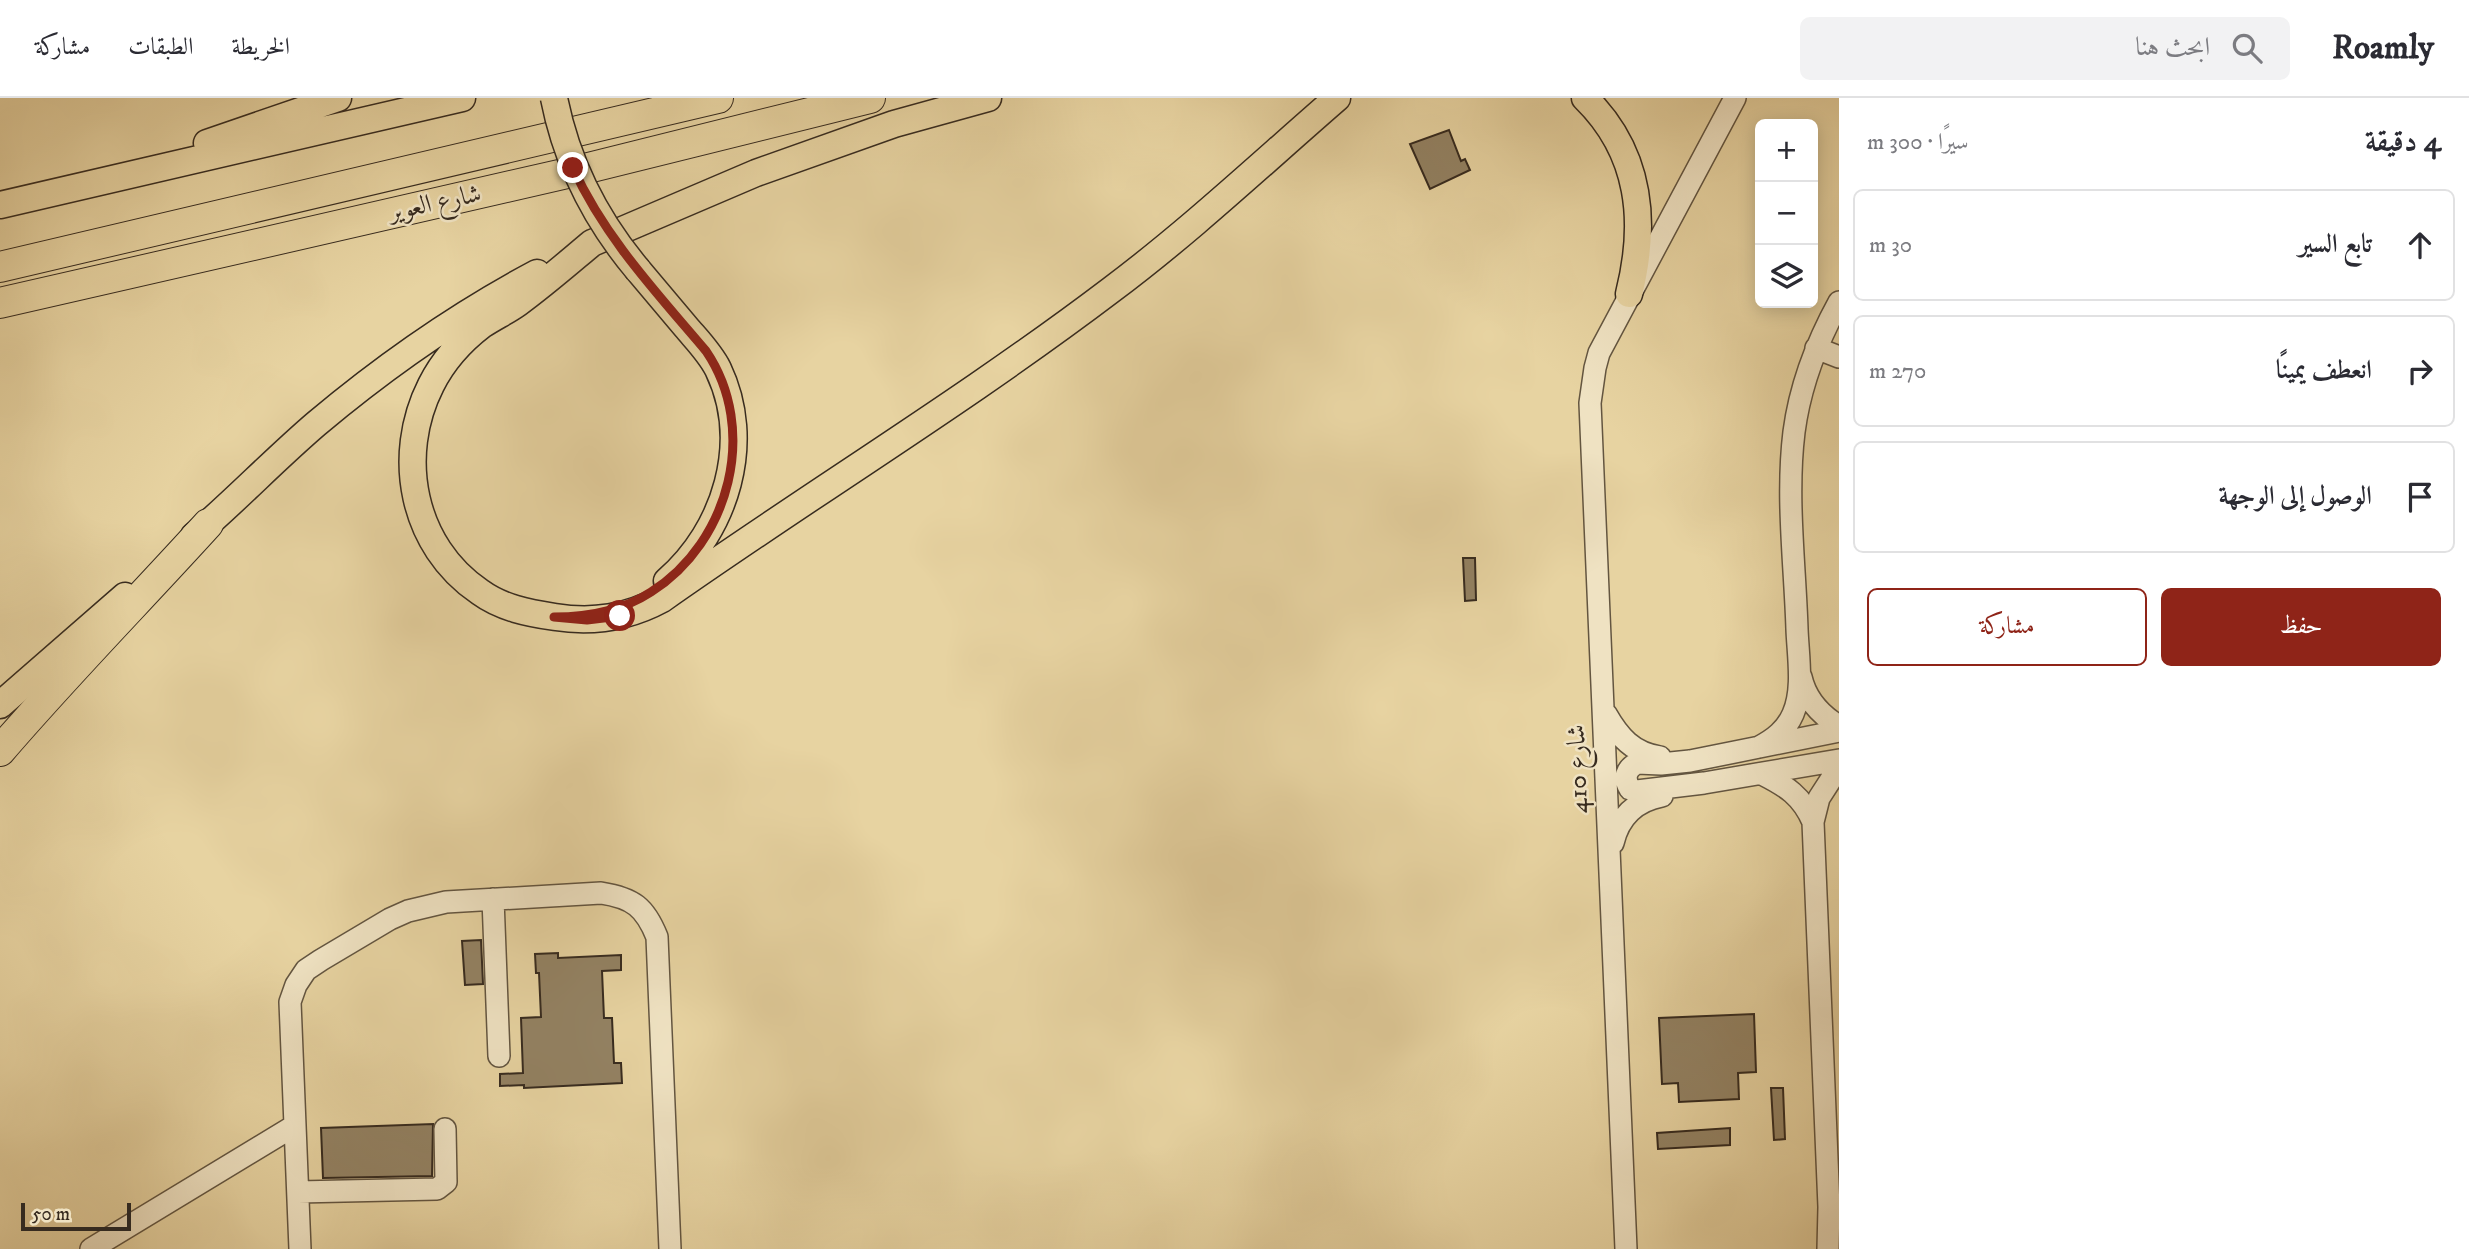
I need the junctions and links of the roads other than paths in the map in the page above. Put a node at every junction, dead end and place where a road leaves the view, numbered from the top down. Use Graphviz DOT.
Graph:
graph roads {
  1 [pos="338,98"];
  2 [pos="462,98"];
  3 [pos="554,98"];
  4 [pos="718,98"];
  5 [pos="870,98"];
  6 [pos="988,98"];
  7 [pos="1337,98"];
  8 [pos="1585,98"];
  9 [pos="1735,98"];
  10 [pos="116,178"];
  11 [pos="0,205"];
  12 [pos="592,243"];
  13 [pos="0,267"];
  14 [pos="1629,294"];
  15 [pos="1839,302"];
  16 [pos="0,303"];
  17 [pos="1816,348"];
  18 [pos="1839,357"];
  19 [pos="208,524"];
  20 [pos="554,617"];
  21 [pos="1799,670"];
  22 [pos="0,705"];
  23 [pos="1604,711"];
  24 [pos="1839,726"];
  25 [pos="1839,732"];
  26 [pos="1759,747"];
  27 [pos="0,751"];
  28 [pos="1715,756"];
  29 [pos="1839,760"];
  30 [pos="1839,768"];
  31 [pos="1762,774"];
  32 [pos="1704,783"];
  33 [pos="1813,822"];
  34 [pos="1610,856"];
  35 [pos="493,899"];
  36 [pos="1829,958"];
  37 [pos="499,1056"];
  38 [pos="1831,1071"];
  39 [pos="294,1126"];
  40 [pos="445,1129"];
  41 [pos="298,1192"];
  42 [pos="1829,1207"];
  43 [pos="96,1248"];
  44 [pos="300,1249"];
  45 [pos="670,1249"];
  46 [pos="1626,1249"];
  47 [pos="1828,1249"];
  48 [pos="1839,1249"];
  1 -- 10 [label="main road"];
  2 -- 10 [label="main road"];
  3 -- 20 [label="main road, bridge"];
  4 -- 13 [label="highway, شارع العوير"];
  5 -- 16 [label="highway, شارع العوير"];
  6 -- 12 [label="main road"];
  7 -- 20 [label="main road"];
  8 -- 14 [label="main road"];
  9 -- 14 [label="street, شارع 410"];
  10 -- 11 [label="main road"];
  12 -- 19 [label="main road"];
  12 -- 20 [label="main road"];
  14 -- 23 [label="street, شارع 410"];
  15 -- 17 [label="street"];
  17 -- 18 [label="street"];
  17 -- 21 [label="street"];
  19 -- 22 [label="main road"];
  19 -- 27 [label="highway"];
  21 -- 24 [label="street"];
  21 -- 26 [label="street"];
  23 -- 28 [label="street"];
  23 -- 34 [label="street, شارع 410"];
  25 -- 26 [label="street"];
  26 -- 28 [label="street"];
  28 -- 32 [label="street"];
  29 -- 31 [label="street"];
  30 -- 33 [label="street"];
  31 -- 32 [label="street"];
  31 -- 33 [label="street"];
  32 -- 34 [label="street"];
  33 -- 36 [label="street"];
  34 -- 46 [label="street, شارع 410"];
  35 -- 37 [label="street"];
  35 -- 39 [label="street"];
  35 -- 45 [label="street"];
  36 -- 38 [label="street"];
  38 -- 42 [label="street"];
  39 -- 41 [label="street"];
  39 -- 43 [label="street"];
  40 -- 41 [label="street"];
  41 -- 44 [label="street"];
  42 -- 47 [label="street"];
  42 -- 48 [label="street"];
}
